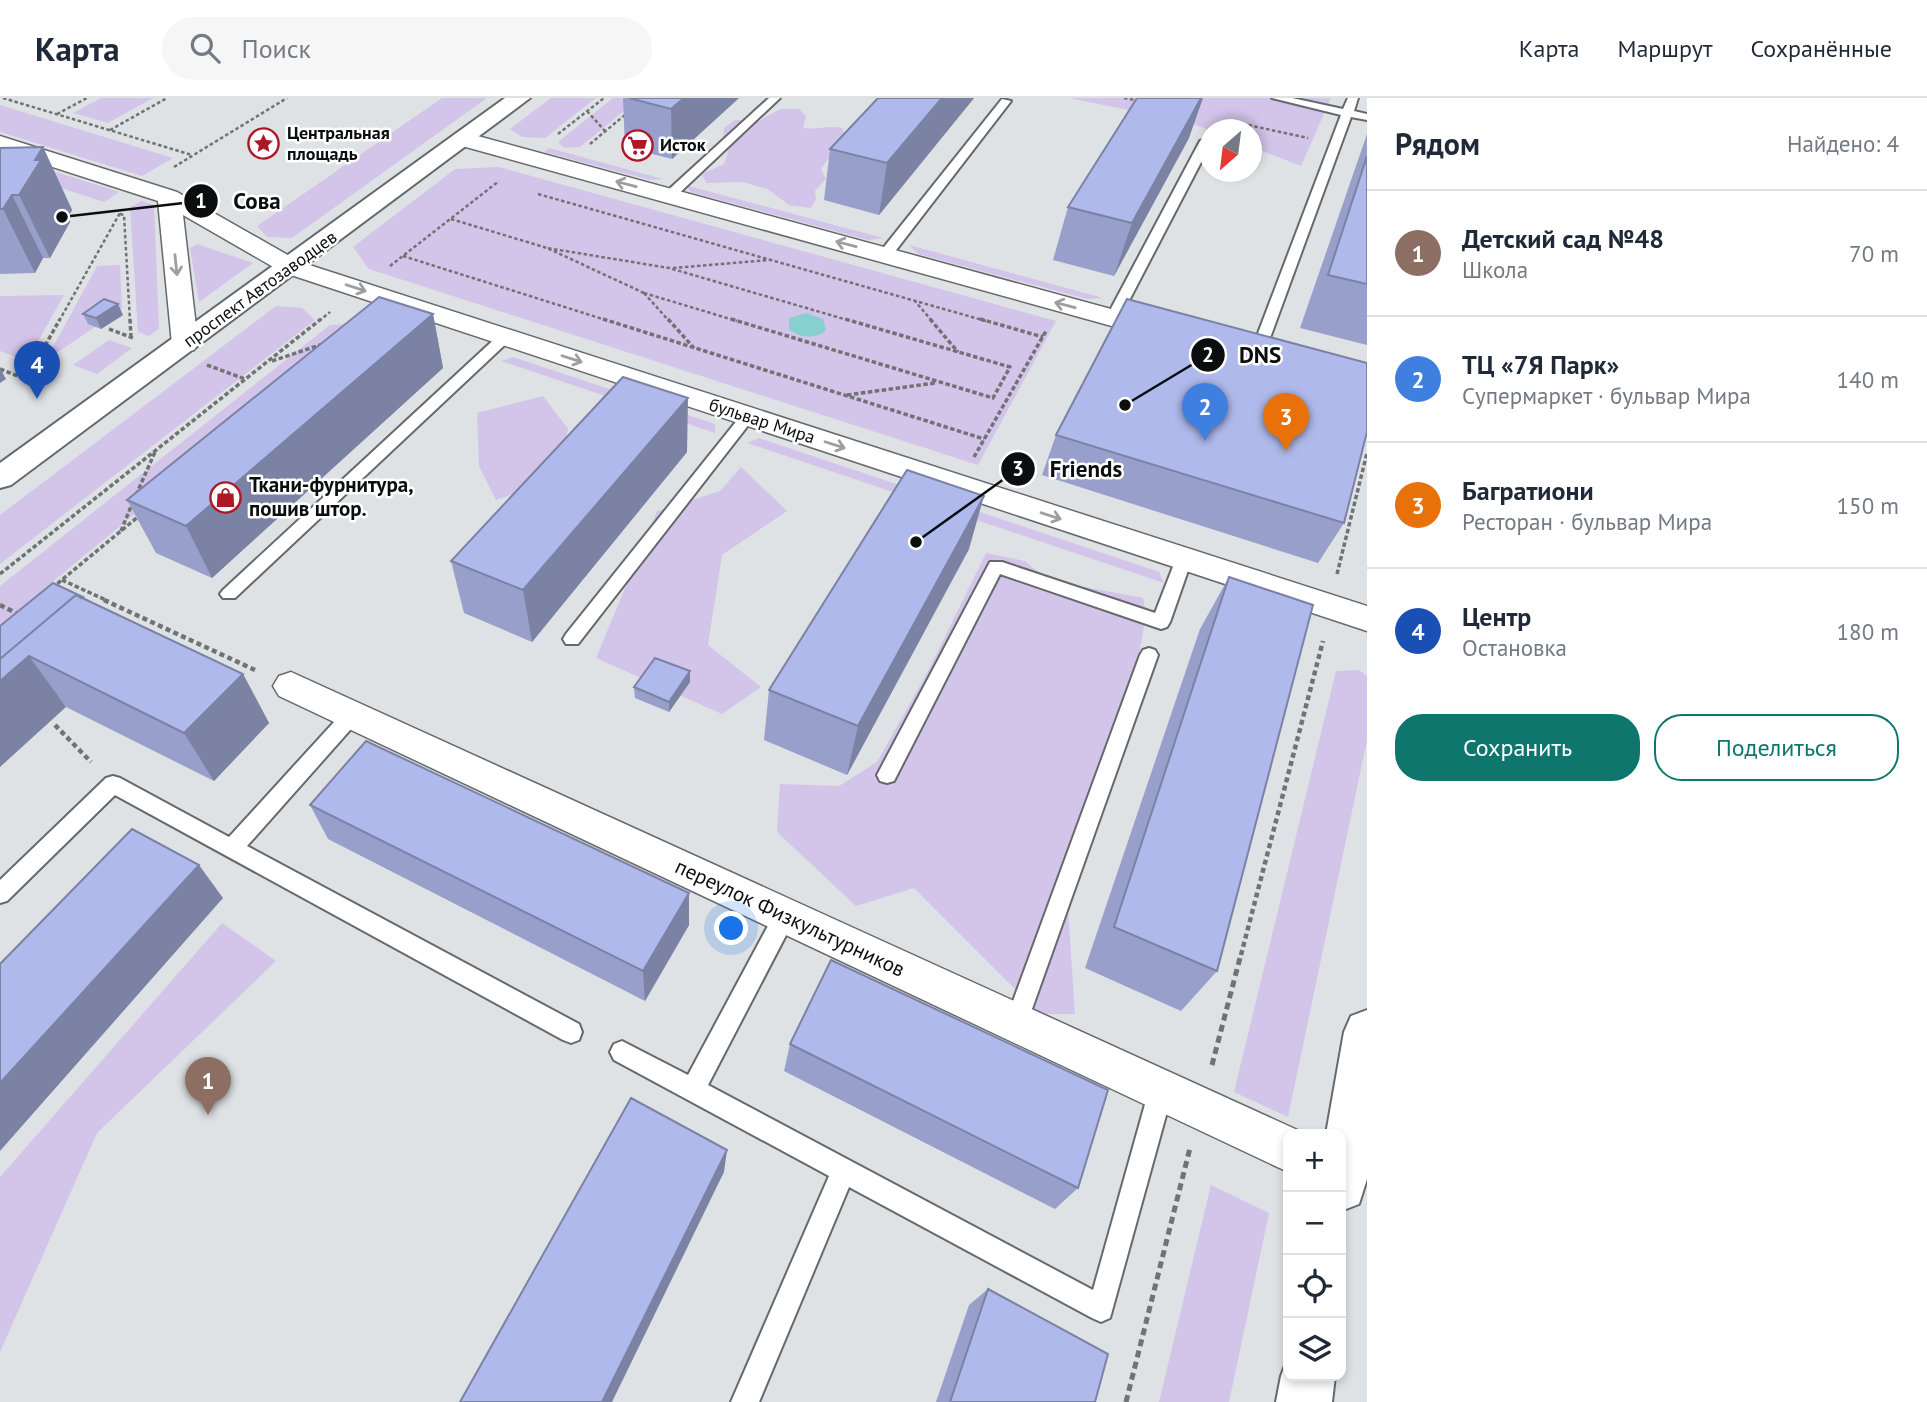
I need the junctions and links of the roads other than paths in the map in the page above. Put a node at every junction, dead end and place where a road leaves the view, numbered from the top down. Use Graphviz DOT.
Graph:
graph roads {
  1 [pos="519,98"];
  2 [pos="775,98"];
  3 [pos="1277,98"];
  4 [pos="1353,98"];
  5 [pos="1006,101"];
  6 [pos="1347,113"];
  7 [pos="1367,117"];
  8 [pos="463,139"];
  9 [pos="0,143"];
  10 [pos="1199,154"];
  11 [pos="669,196"];
  12 [pos="169,197"];
  13 [pos="885,255"];
  14 [pos="291,267"];
  15 [pos="1114,318"];
  16 [pos="505,337"];
  17 [pos="1191,339"];
  18 [pos="185,344"];
  19 [pos="1230,350"];
  20 [pos="1256,357"];
  21 [pos="1280,364"];
  22 [pos="748,416"];
  23 [pos="0,478"];
  24 [pos="1184,559"];
  25 [pos="229,594"];
  26 [pos="1367,620"];
  27 [pos="572,639"];
  28 [pos="1149,655"];
  29 [pos="291,686"];
  30 [pos="352,715"];
  31 [pos="887,775"];
  32 [pos="232,848"];
  33 [pos="0,894"];
  34 [pos="785,916"];
  35 [pos="1016,1023"];
  36 [pos="571,1032"];
  37 [pos="1367,1032"];
  38 [pos="622,1052"];
  39 [pos="1161,1090"];
  40 [pos="692,1091"];
  41 [pos="1283,1147"];
  42 [pos="1346,1150"];
  43 [pos="843,1172"];
  44 [pos="1307,1381"];
  45 [pos="745,1402"];
  46 [pos="1304,1402"];
  1 -- 8 [label="main road, проспект Автозаводцев"];
  2 -- 11 [label="lane"];
  3 -- 6 [label="lane"];
  4 -- 6 [label="lane"];
  5 -- 13 [label="lane"];
  6 -- 7 [label="lane"];
  6 -- 20 [label="lane"];
  11 -- 8 [label="street, one-way"];
  8 -- 14 [label="main road, проспект Автозаводцев"];
  9 -- 12 [label="street, бульвар Мира"];
  10 -- 15 [label="lane"];
  13 -- 11 [label="street, one-way"];
  12 -- 14 [label="street, бульвар Мира"];
  12 -- 18 [label="street, one-way"];
  15 -- 13 [label="street, one-way"];
  14 -- 16 [label="street, бульвар Мира, one-way"];
  14 -- 18 [label="main road, проспект Автозаводцев"];
  15 -- 17 [label="street"];
  16 -- 22 [label="street, бульвар Мира, one-way"];
  16 -- 25 [label="lane"];
  18 -- 23 [label="main road, проспект Автозаводцев"];
  19 -- 20 [label="street"];
  20 -- 21 [label="street"];
  22 -- 24 [label="street, бульвар Мира, one-way"];
  22 -- 27 [label="lane"];
  24 -- 26 [label="street, бульвар Мира"];
  24 -- 31 [label="lane"];
  28 -- 35 [label="lane"];
  29 -- 30 [label="street, переулок Физкультурников"];
  30 -- 32 [label="lane"];
  30 -- 34 [label="street, переулок Физкультурников"];
  32 -- 33 [label="lane"];
  32 -- 36 [label="lane"];
  34 -- 35 [label="street, переулок Физкультурников"];
  34 -- 40 [label="lane"];
  35 -- 39 [label="street, переулок Физкультурников"];
  37 -- 42 [label="main road"];
  38 -- 40 [label="lane"];
  39 -- 41 [label="street, переулок Физкультурников"];
  39 -- 43 [label="lane"];
  40 -- 43 [label="lane"];
  43 -- 45 [label="lane"];
  44 -- 46 [label="main road"];
}
